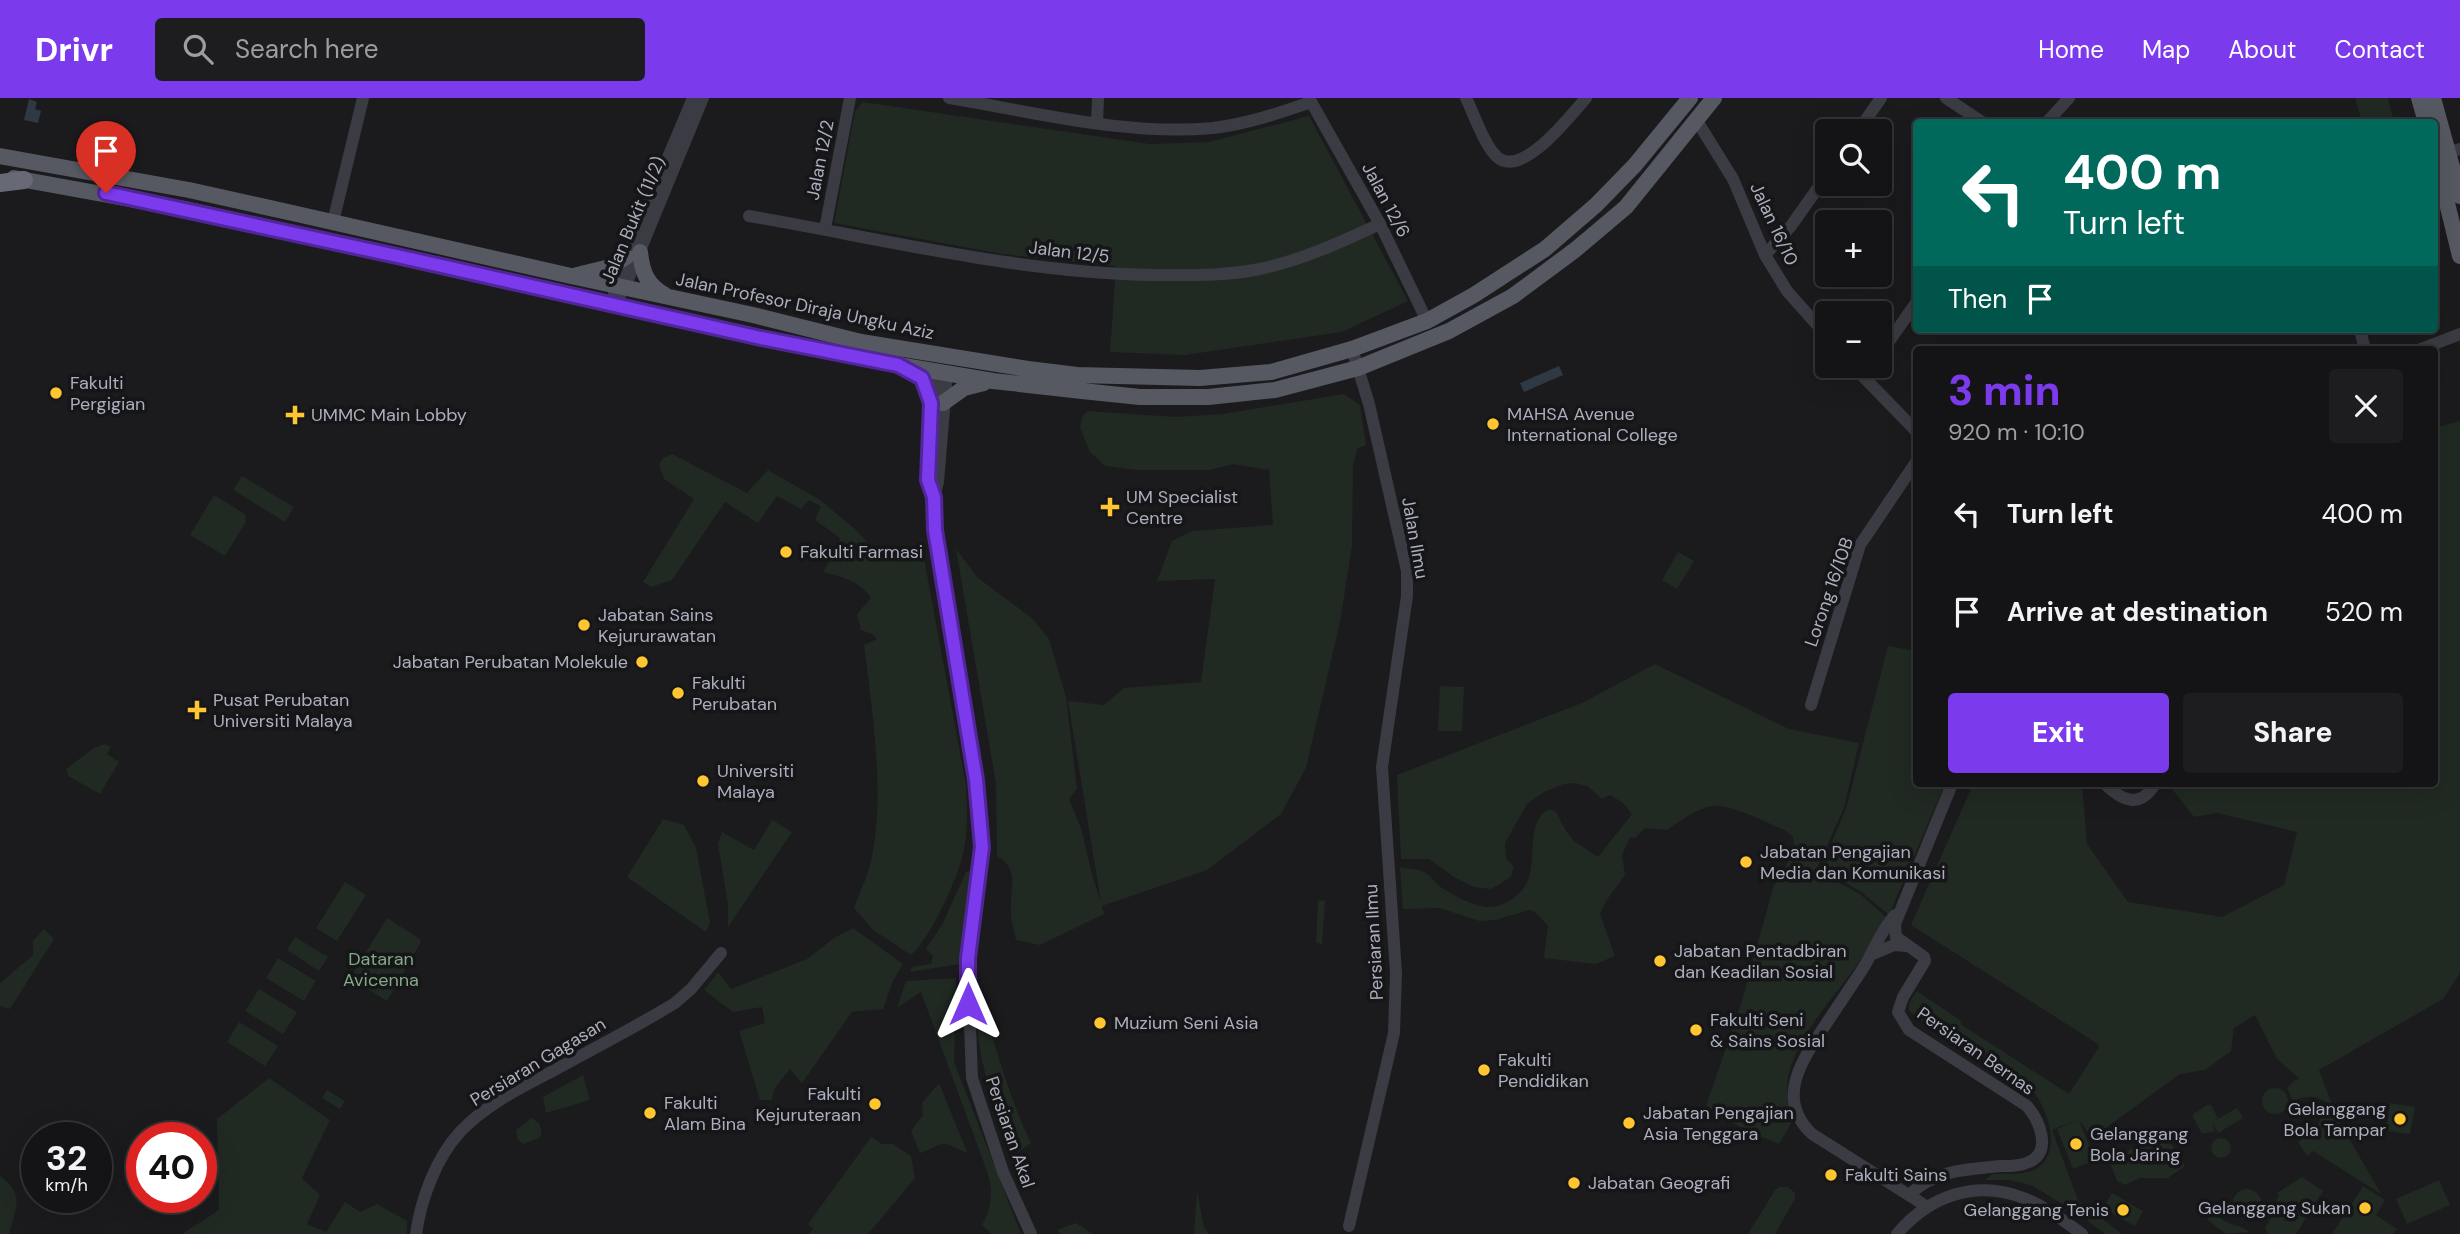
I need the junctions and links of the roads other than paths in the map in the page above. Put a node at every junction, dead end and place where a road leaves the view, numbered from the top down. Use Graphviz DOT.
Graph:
graph roads {
  1 [pos="363,98"];
  2 [pos="693,98"];
  3 [pos="703,98"];
  4 [pos="850,98"];
  5 [pos="949,98"];
  6 [pos="1098,98"];
  7 [pos="1466,98"];
  8 [pos="1586,98"];
  9 [pos="1690,98"];
  10 [pos="1714,98"];
  11 [pos="1881,98"];
  12 [pos="1946,98"];
  13 [pos="2069,98"];
  14 [pos="2419,98"];
  15 [pos="2433,98"];
  16 [pos="1310,100"];
  17 [pos="982,101"];
  18 [pos="1866,119"];
  19 [pos="1978,119"];
  20 [pos="2050,119"];
  21 [pos="2425,119"];
  22 [pos="2438,119"];
  23 [pos="2438,120"];
  24 [pos="1697,121"];
  25 [pos="1097,122"];
  26 [pos="2445,152"];
  27 [pos="0,156"];
  28 [pos="0,175"];
  29 [pos="24,180"];
  30 [pos="0,183"];
  31 [pos="1815,192"];
  32 [pos="2460,196"];
  33 [pos="749,216"];
  34 [pos="333,222"];
  35 [pos="1380,224"];
  36 [pos="825,229"];
  37 [pos="633,255"];
  38 [pos="1765,255"];
  39 [pos="2460,256"];
  40 [pos="571,276"];
  41 [pos="620,286"];
  42 [pos="671,298"];
  43 [pos="614,304"];
  44 [pos="1913,307"];
  45 [pos="1427,321"];
  46 [pos="1815,322"];
  47 [pos="2460,334"];
  48 [pos="1892,337"];
  49 [pos="890,346"];
  50 [pos="2428,346"];
  51 [pos="1352,349"];
  52 [pos="898,365"];
  53 [pos="1358,368"];
  54 [pos="1028,369"];
  55 [pos="941,371"];
  56 [pos="1873,378"];
  57 [pos="993,381"];
  58 [pos="937,403"];
  59 [pos="1913,427"];
  60 [pos="1913,466"];
  61 [pos="1811,705"];
  62 [pos="1382,778"];
  63 [pos="1951,787"];
  64 [pos="2108,787"];
  65 [pos="2153,787"];
  66 [pos="1899,912"];
  67 [pos="1906,946"];
  68 [pos="721,953"];
  69 [pos="1873,954"];
  70 [pos="1910,1195"];
  71 [pos="1926,1206"];
  72 [pos="1348,1231"];
  73 [pos="416,1234"];
  74 [pos="1031,1234"];
  75 [pos="1897,1234"];
  76 [pos="2082,1234"];
  1 -- 34 [label="street"];
  2 -- 37 [label="street, Jalan Bukit (11/2)"];
  3 -- 37 [label="street, Jalan Bukit (11/2)"];
  4 -- 36 [label="street, Jalan 12/2"];
  5 -- 17 [label="street"];
  6 -- 25 [label="street"];
  7 -- 8 [label="street"];
  9 -- 45 [label="main road, Jalan Profesor Diraja Ungku Aziz"];
  10 -- 24 [label="main road, Jalan Profesor Diraja Ungku Aziz"];
  11 -- 18 [label="street"];
  12 -- 19 [label="street"];
  13 -- 20 [label="street"];
  14 -- 21 [label="main road"];
  15 -- 22 [label="main road"];
  16 -- 25 [label="street"];
  16 -- 35 [label="street, Jalan 12/6"];
  17 -- 25 [label="street"];
  23 -- 26 [label="main road"];
  24 -- 38 [label="street, Jalan 16/10"];
  24 -- 53 [label="main road, Jalan Profesor Diraja Ungku Aziz"];
  26 -- 32 [label="main road"];
  26 -- 39 [label="main road"];
  27 -- 34 [label="main road, Jalan Profesor Diraja Ungku Aziz"];
  28 -- 29 [label="main road, Jalan Profesor Diraja Ungku Aziz"];
  29 -- 30 [label="highway"];
  29 -- 43 [label="main road, Jalan Profesor Diraja Ungku Aziz"];
  31 -- 38 [label="street"];
  33 -- 36 [label="street, Jalan 12/5"];
  34 -- 40 [label="main road, Jalan Profesor Diraja Ungku Aziz"];
  35 -- 36 [label="street, Jalan 12/5"];
  35 -- 45 [label="street, Jalan 12/6"];
  37 -- 40 [label="main road"];
  37 -- 41 [label="street, Jalan Bukit (11/2)"];
  37 -- 42 [label="main road"];
  38 -- 46 [label="street, Jalan 16/10"];
  40 -- 41 [label="main road, Jalan Profesor Diraja Ungku Aziz"];
  41 -- 42 [label="main road, Jalan Profesor Diraja Ungku Aziz"];
  41 -- 43 [label="street, Jalan Bukit (11/2)"];
  42 -- 49 [label="main road, Jalan Profesor Diraja Ungku Aziz"];
  43 -- 52 [label="main road, Jalan Profesor Diraja Ungku Aziz"];
  44 -- 48 [label="street"];
  45 -- 51 [label="main road, Jalan Profesor Diraja Ungku Aziz"];
  47 -- 50 [label="street"];
  49 -- 54 [label="main road, Jalan Profesor Diraja Ungku Aziz"];
  49 -- 55 [label="main road"];
  51 -- 53 [label="street, Jalan Ilmu"];
  51 -- 54 [label="main road, Jalan Profesor Diraja Ungku Aziz"];
  52 -- 55 [label="main road, Jalan Profesor Diraja Ungku Aziz"];
  52 -- 58 [label="main road"];
  53 -- 57 [label="main road, Jalan Profesor Diraja Ungku Aziz"];
  53 -- 62 [label="street, Jalan Ilmu"];
  54 -- 55 [label="main road"];
  55 -- 57 [label="main road, Jalan Profesor Diraja Ungku Aziz"];
  55 -- 58 [label="street, Persiaran Akal"];
  56 -- 59 [label="street"];
  57 -- 58 [label="main road"];
  58 -- 74 [label="street, Persiaran Akal"];
  60 -- 61 [label="street, Lorong 16/10B"];
  62 -- 72 [label="street, Persiaran Ilmu"];
  63 -- 66 [label="street, Persiaran Bernas"];
  64 -- 65 [label="street"];
  66 -- 67 [label="street, Persiaran Bernas"];
  66 -- 69 [label="street"];
  67 -- 69 [label="street"];
  67 -- 70 [label="street, Persiaran Bernas"];
  68 -- 73 [label="street, Persiaran Gagasan"];
  69 -- 70 [label="street"];
  70 -- 71 [label="street"];
  71 -- 75 [label="street"];
  71 -- 76 [label="street"];
}
